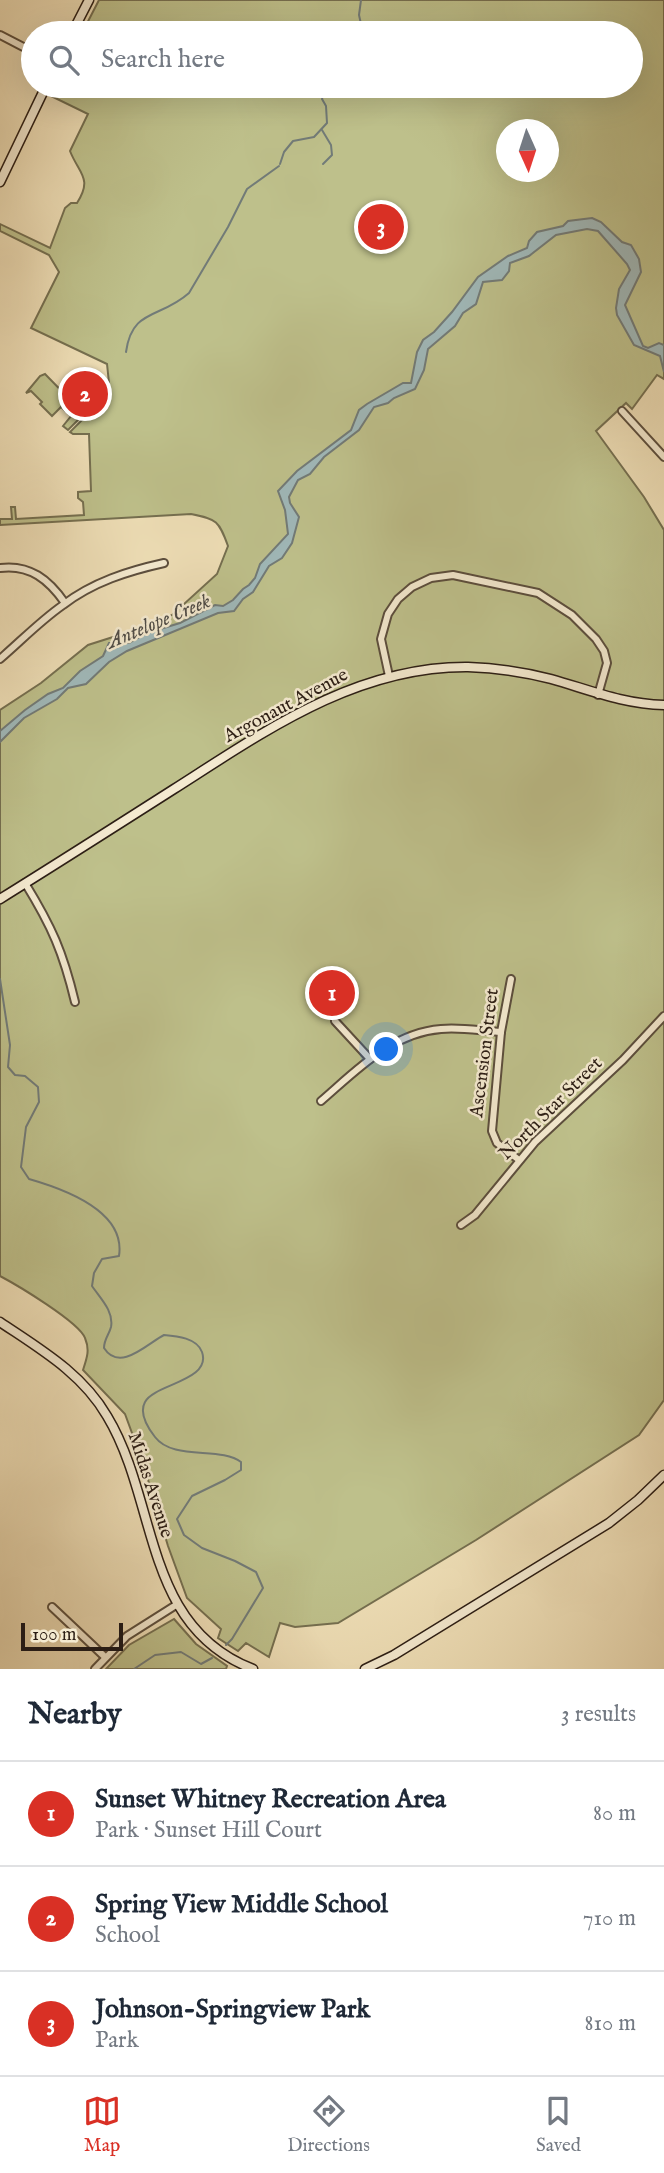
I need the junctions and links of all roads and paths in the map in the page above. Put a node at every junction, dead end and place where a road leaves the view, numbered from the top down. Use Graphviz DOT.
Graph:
graph roads {
  1 [pos="89,0"];
  2 [pos="78,21"];
  3 [pos="0,35"];
  4 [pos="21,45"];
  5 [pos="40,98"];
  6 [pos="0,182"];
  7 [pos="622,411"];
  8 [pos="664,457"];
  9 [pos="164,563"];
  10 [pos="0,568"];
  11 [pos="65,603"];
  12 [pos="0,659"];
  13 [pos="389,676"];
  14 [pos="598,695"];
  15 [pos="664,705"];
  16 [pos="25,883"];
  17 [pos="0,900"];
  18 [pos="510,979"];
  19 [pos="75,1002"];
  20 [pos="664,1016"];
  21 [pos="335,1021"];
  22 [pos="501,1032"];
  23 [pos="370,1059"];
  24 [pos="321,1101"];
  25 [pos="519,1160"];
  26 [pos="461,1225"];
  27 [pos="0,1322"];
  28 [pos="664,1475"];
  29 [pos="176,1605"];
  30 [pos="52,1607"];
  31 [pos="105,1657"];
  32 [pos="95,1669"];
  33 [pos="253,1669"];
  34 [pos="365,1669"];
  1 -- 2 [label="street"];
  3 -- 4 [label="street"];
  5 -- 6 [label="street"];
  7 -- 8 [label="street"];
  9 -- 11 [label="street"];
  10 -- 11 [label="street"];
  11 -- 12 [label="street"];
  13 -- 14 [label="street, Argonaut Avenue"];
  13 -- 14 [label="street"];
  13 -- 16 [label="street, Argonaut Avenue"];
  14 -- 15 [label="street, Argonaut Avenue"];
  16 -- 17 [label="street, Argonaut Avenue"];
  16 -- 19 [label="street"];
  18 -- 22 [label="street, Ascension Street"];
  20 -- 25 [label="street, North Star Street"];
  21 -- 23 [label="street"];
  22 -- 23 [label="street"];
  22 -- 25 [label="street, Ascension Street"];
  23 -- 24 [label="street"];
  25 -- 26 [label="street, North Star Street"];
  27 -- 29 [label="street, Midas Avenue"];
  28 -- 34 [label="street"];
  29 -- 31 [label="street"];
  29 -- 33 [label="street, Midas Avenue"];
  30 -- 31 [label="street"];
  31 -- 32 [label="street"];
}
